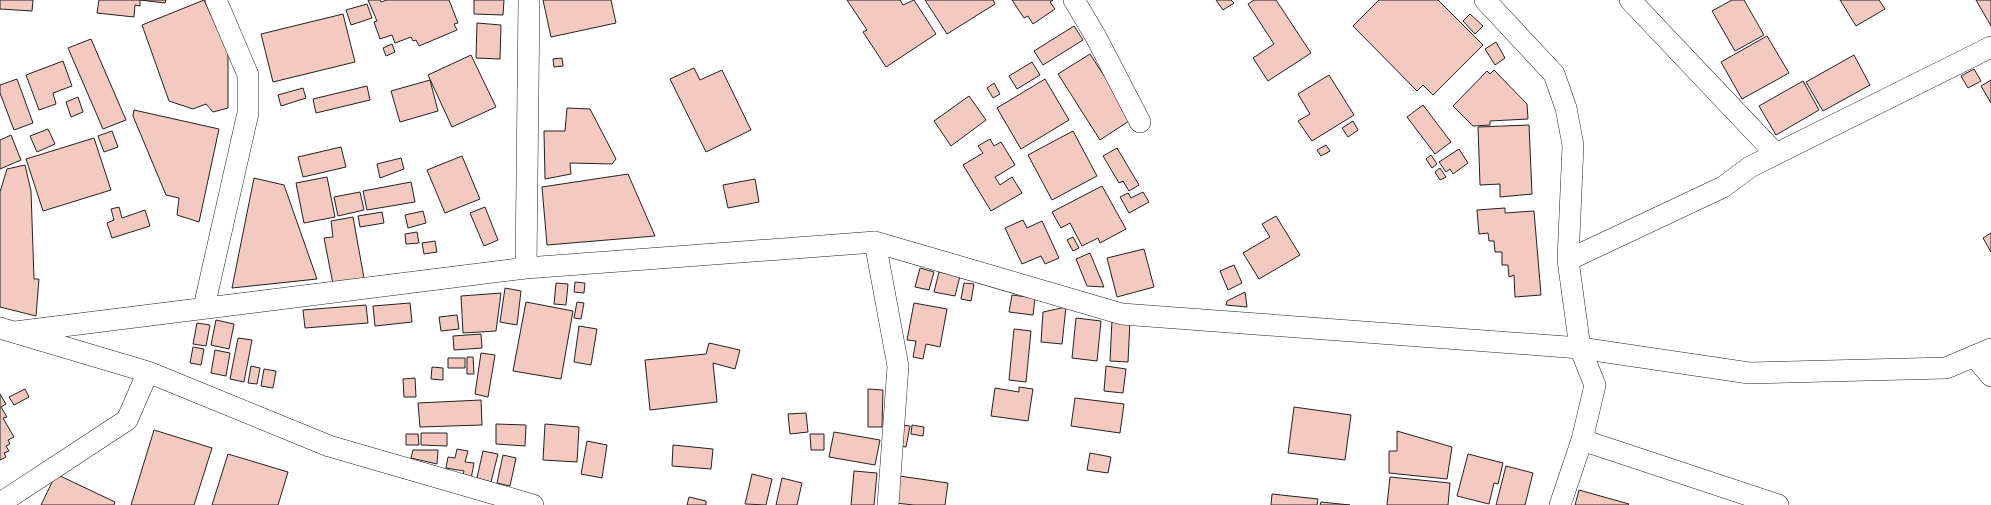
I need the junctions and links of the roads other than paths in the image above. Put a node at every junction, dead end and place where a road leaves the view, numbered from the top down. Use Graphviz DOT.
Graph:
graph roads {
  1 [pos="216,0"];
  2 [pos="529,0"];
  3 [pos="1074,0"];
  4 [pos="1485,0"];
  5 [pos="1630,0"];
  6 [pos="1991,47"];
  7 [pos="1140,122"];
  8 [pos="1776,154"];
  9 [pos="875,242"];
  10 [pos="1568,260"];
  11 [pos="526,268"];
  12 [pos="204,307"];
  13 [pos="7,330"];
  14 [pos="1580,348"];
  15 [pos="1982,352"];
  16 [pos="148,372"];
  17 [pos="1991,376"];
  18 [pos="1582,440"];
  19 [pos="4,505"];
  20 [pos="533,505"];
  21 [pos="888,505"];
  22 [pos="1560,505"];
  23 [pos="1778,505"];
  1 -- 12 [label="street"];
  2 -- 11 [label="street"];
  3 -- 7 [label="street"];
  4 -- 10 [label="street"];
  5 -- 8 [label="street"];
  6 -- 8 [label="street"];
  8 -- 10 [label="street"];
  9 -- 11 [label="street"];
  9 -- 14 [label="street"];
  9 -- 21 [label="street"];
  10 -- 14 [label="street"];
  11 -- 12 [label="street"];
  12 -- 13 [label="street"];
  13 -- 16 [label="street"];
  14 -- 15 [label="street"];
  14 -- 18 [label="street"];
  15 -- 17 [label="street"];
  16 -- 19 [label="street"];
  16 -- 20 [label="street"];
  18 -- 22 [label="street"];
  18 -- 23 [label="street"];
}
